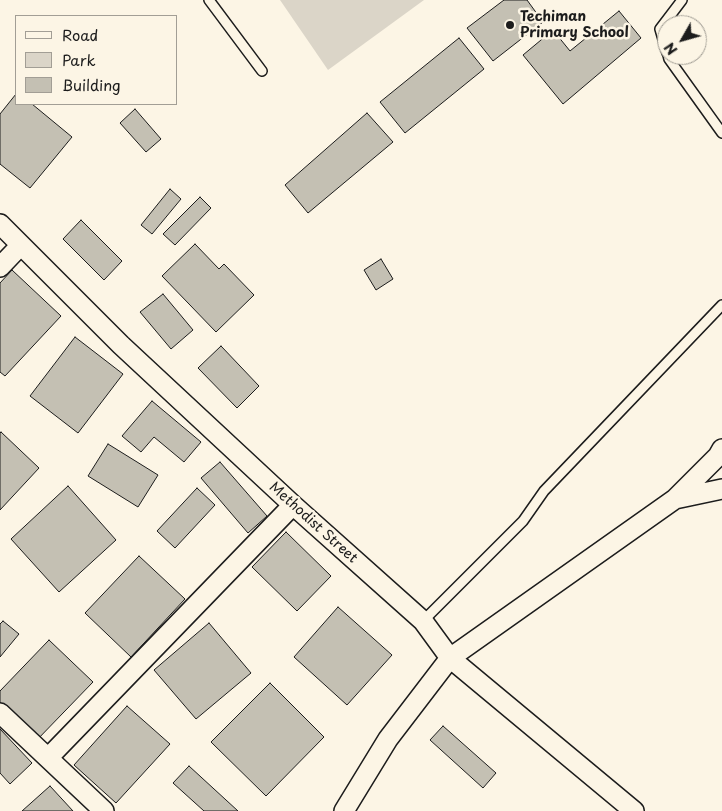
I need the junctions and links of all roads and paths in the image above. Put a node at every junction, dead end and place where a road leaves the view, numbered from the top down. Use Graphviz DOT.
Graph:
graph roads {
  1 [pos="208,0"];
  2 [pos="682,0"];
  3 [pos="671,15"];
  4 [pos="674,65"];
  5 [pos="262,71"];
  6 [pos="722,133"];
  7 [pos="0,224"];
  8 [pos="21,245"];
  9 [pos="0,267"];
  10 [pos="722,305"];
  11 [pos="722,449"];
  12 [pos="722,489"];
  13 [pos="675,499"];
  14 [pos="293,505"];
  15 [pos="423,621"];
  16 [pos="450,658"];
  17 [pos="0,714"];
  18 [pos="48,758"];
  19 [pos="104,811"];
  20 [pos="344,811"];
  21 [pos="634,811"];
  1 -- 5 [label="lane"];
  2 -- 3 [label="lane"];
  4 -- 6 [label="lane"];
  7 -- 8 [label="street, Methodist Street"];
  8 -- 9 [label="street"];
  8 -- 14 [label="street, Methodist Street"];
  10 -- 15 [label="lane"];
  11 -- 13 [label="street"];
  12 -- 13 [label="street"];
  13 -- 16 [label="street"];
  14 -- 15 [label="street, Methodist Street"];
  14 -- 18 [label="street"];
  15 -- 16 [label="street, Methodist Street"];
  16 -- 20 [label="street"];
  16 -- 21 [label="street, Methodist Street"];
  17 -- 18 [label="street"];
  18 -- 19 [label="street"];
}
